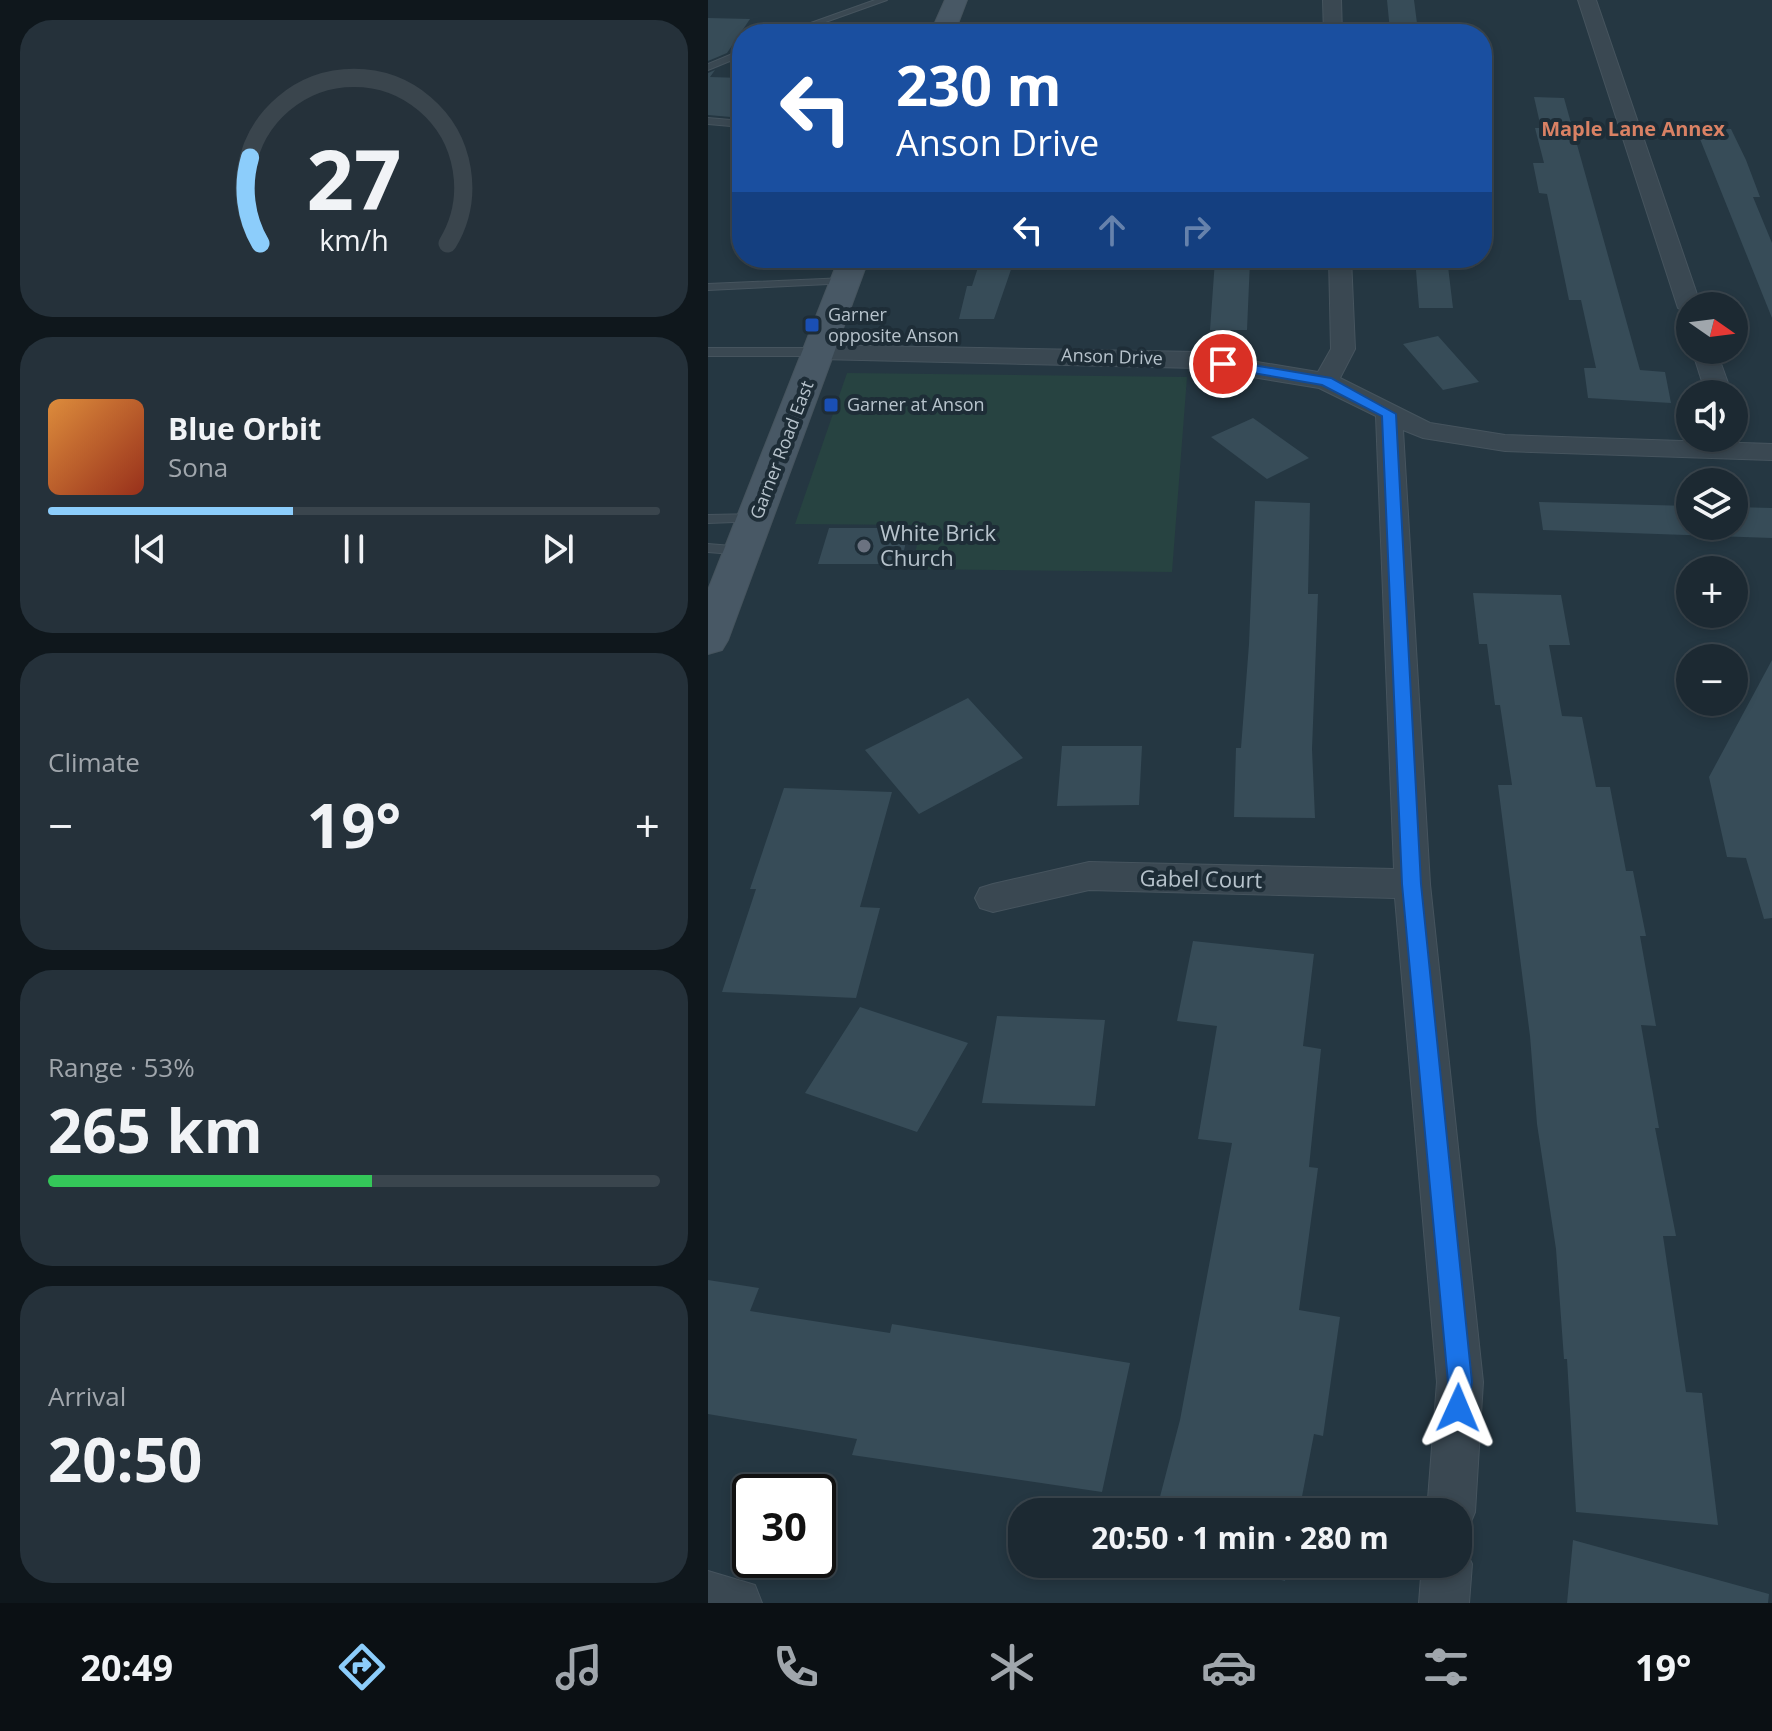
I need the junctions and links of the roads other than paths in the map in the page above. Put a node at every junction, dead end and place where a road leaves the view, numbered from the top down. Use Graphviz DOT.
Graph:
graph roads {
  1 [pos="883,0"];
  2 [pos="956,0"];
  3 [pos="1332,0"];
  4 [pos="1587,0"];
  5 [pos="813,24"];
  6 [pos="946,24"];
  7 [pos="1333,24"];
  8 [pos="732,57"];
  9 [pos="708,67"];
  10 [pos="708,121"];
  11 [pos="732,123"];
  12 [pos="1340,268"];
  13 [pos="849,270"];
  14 [pos="708,287"];
  15 [pos="1685,292"];
  16 [pos="708,352"];
  17 [pos="820,352"];
  18 [pos="1326,381"];
  19 [pos="1389,414"];
  20 [pos="1676,444"];
  21 [pos="1748,447"];
  22 [pos="1772,452"];
  23 [pos="708,519"];
  24 [pos="736,539"];
  25 [pos="708,640"];
  26 [pos="1412,884"];
  27 [pos="993,898"];
  28 [pos="1452,1498"];
  29 [pos="1446,1578"];
  30 [pos="708,1596"];
  31 [pos="737,1603"];
  32 [pos="1444,1603"];
  1 -- 5 [label="lane"];
  2 -- 6 [label="main road"];
  3 -- 7 [label="street"];
  4 -- 15 [label="street"];
  8 -- 9 [label="lane"];
  10 -- 11 [label="lane"];
  12 -- 18 [label="street"];
  13 -- 14 [label="lane"];
  13 -- 17 [label="main road, Garner Road East"];
  16 -- 17 [label="lane"];
  17 -- 18 [label="street, Anson Drive"];
  17 -- 24 [label="main road, Garner Road East"];
  18 -- 19 [label="street, Anson Drive"];
  19 -- 20 [label="street, Anson Drive"];
  19 -- 26 [label="street"];
  21 -- 22 [label="street, Anson Drive"];
  23 -- 24 [label="lane"];
  24 -- 25 [label="main road, Garner Road East"];
  26 -- 27 [label="street, Gabel Court"];
  26 -- 28 [label="street"];
  29 -- 32 [label="street"];
  30 -- 31 [label="street"];
}
